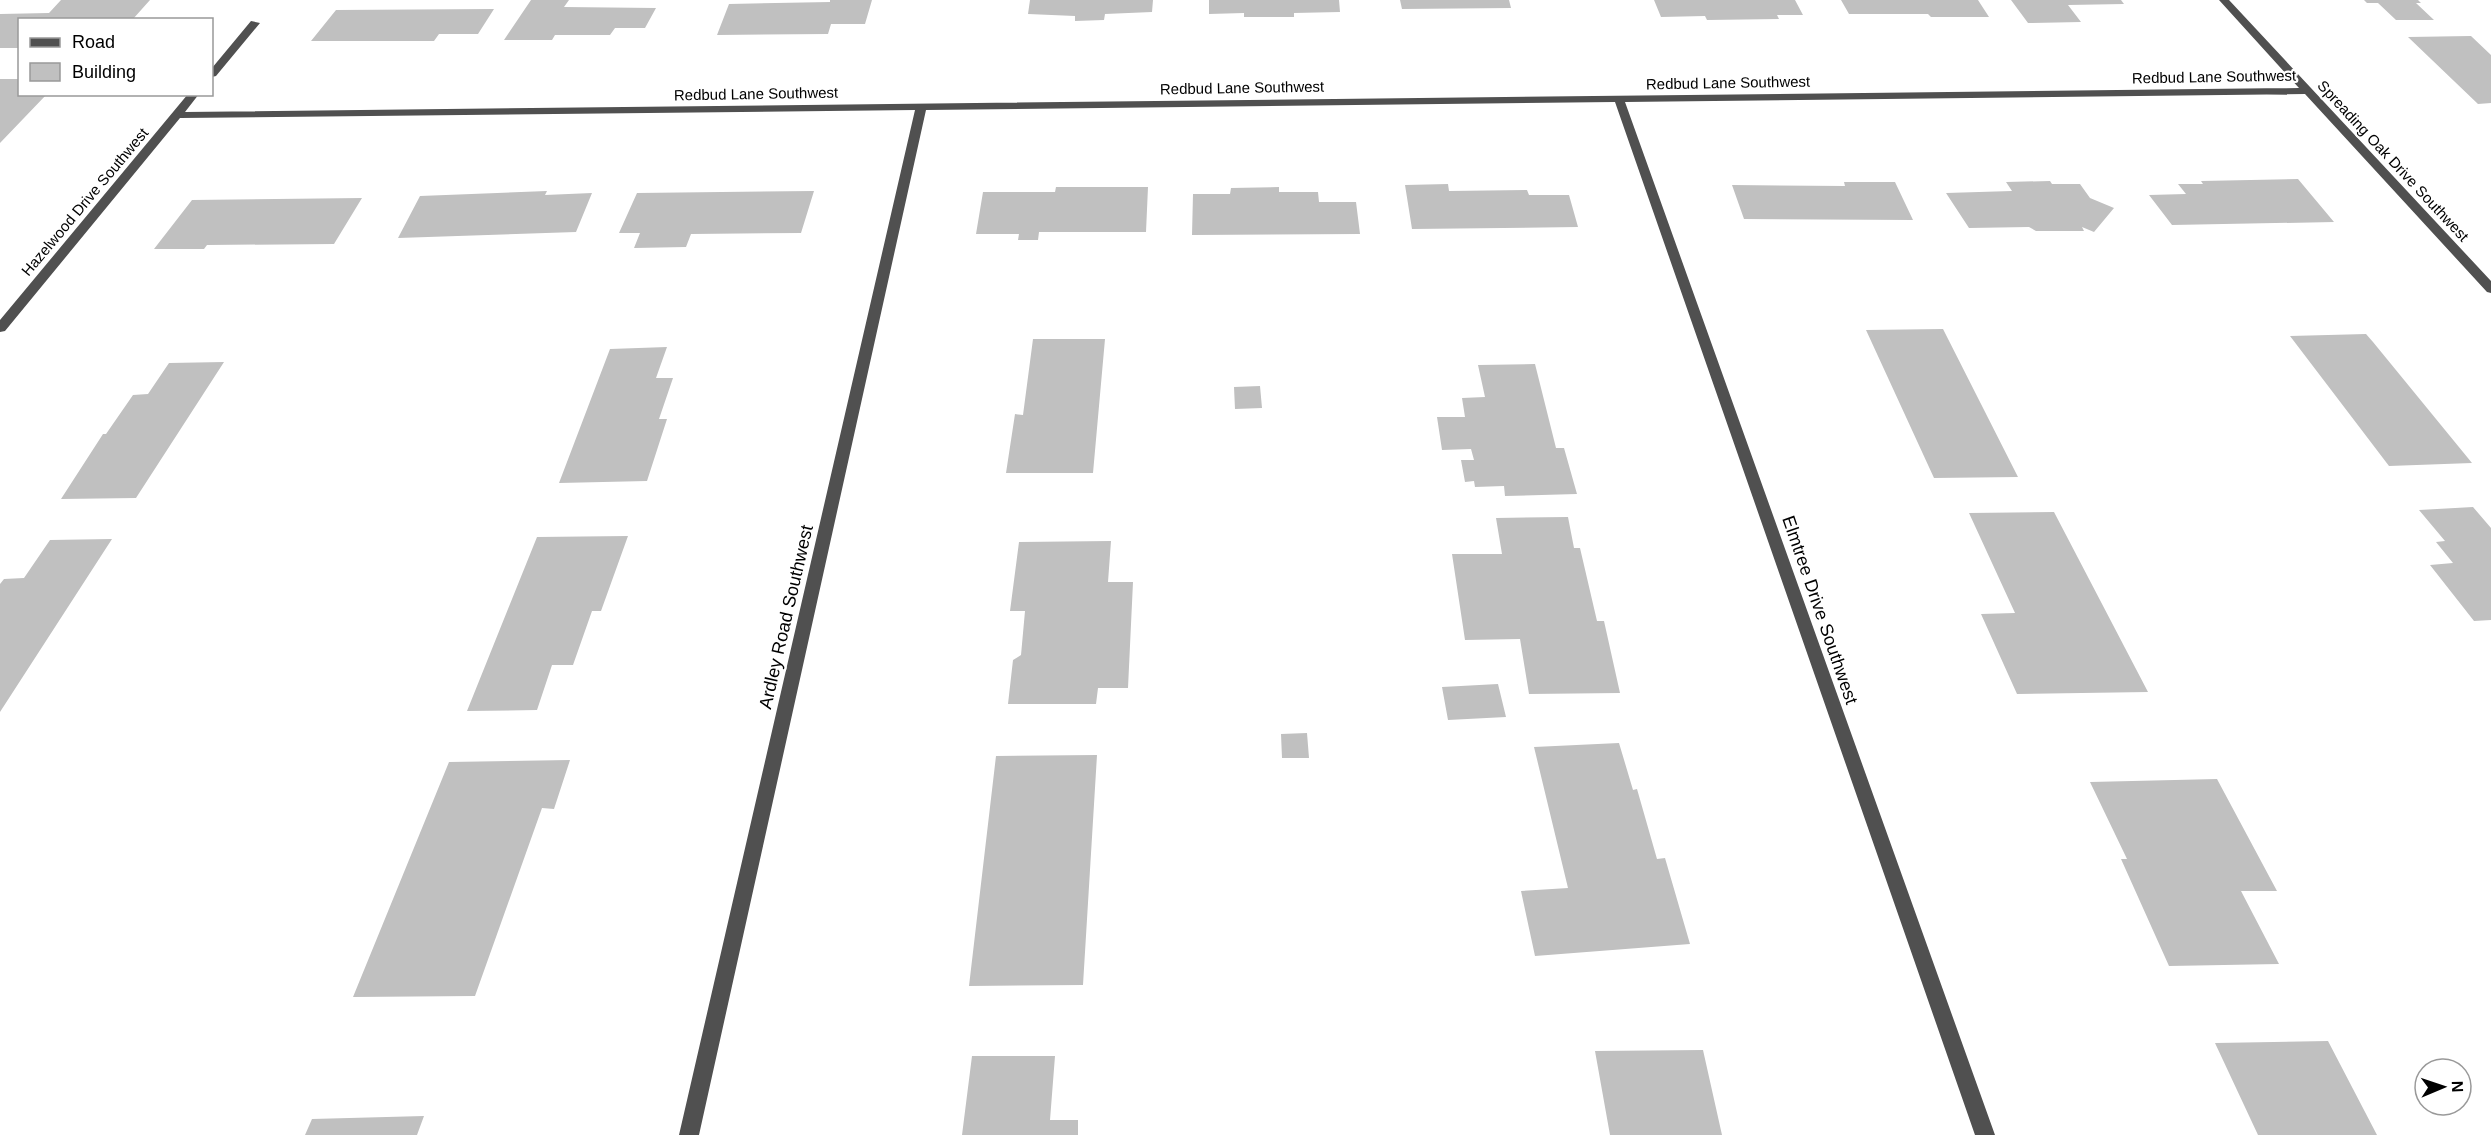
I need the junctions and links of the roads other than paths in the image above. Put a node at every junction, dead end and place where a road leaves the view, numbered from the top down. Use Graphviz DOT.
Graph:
graph roads {
  1 [pos="2223,0"];
  2 [pos="255,23"];
  3 [pos="213,73"];
  4 [pos="2308,91"];
  5 [pos="192,96"];
  6 [pos="1619,99"];
  7 [pos="921,107"];
  8 [pos="177,115"];
  9 [pos="2491,289"];
  10 [pos="0,328"];
  11 [pos="689,1135"];
  12 [pos="1985,1135"];
  1 -- 4 [label="street, Spreading Oak Drive Southwest"];
  2 -- 3 [label="street"];
  4 -- 6 [label="street, Redbud Lane Southwest"];
  4 -- 9 [label="street, Spreading Oak Drive Southwest"];
  5 -- 8 [label="street, Hazelwood Drive Southwest"];
  6 -- 7 [label="street, Redbud Lane Southwest"];
  6 -- 12 [label="street, Elmtree Drive Southwest"];
  7 -- 8 [label="street, Redbud Lane Southwest"];
  7 -- 11 [label="street, Ardley Road Southwest"];
  8 -- 10 [label="street, Hazelwood Drive Southwest"];
}
